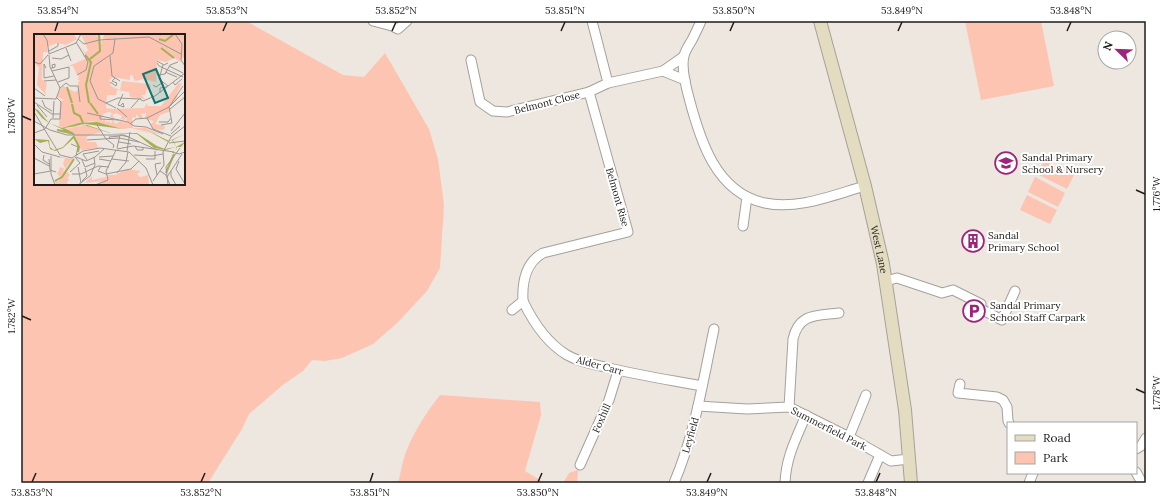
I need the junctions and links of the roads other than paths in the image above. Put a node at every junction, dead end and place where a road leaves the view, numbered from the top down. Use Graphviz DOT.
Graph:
graph roads {
  1 [pos="373,21"];
  2 [pos="407,21"];
  3 [pos="592,21"];
  4 [pos="701,21"];
  5 [pos="820,21"];
  6 [pos="684,57"];
  7 [pos="471,60"];
  8 [pos="663,71"];
  9 [pos="685,80"];
  10 [pos="608,83"];
  11 [pos="589,92"];
  12 [pos="865,186"];
  13 [pos="747,197"];
  14 [pos="743,226"];
  15 [pos="886,281"];
  16 [pos="1015,291"];
  17 [pos="523,301"];
  18 [pos="512,310"];
  19 [pos="839,313"];
  20 [pos="714,329"];
  21 [pos="618,371"];
  22 [pos="960,384"];
  23 [pos="702,386"];
  24 [pos="866,395"];
  25 [pos="698,406"];
  26 [pos="789,407"];
  27 [pos="806,415"];
  28 [pos="1009,422"];
  29 [pos="849,437"];
  30 [pos="1146,438"];
  31 [pos="1137,448"];
  32 [pos="880,455"];
  33 [pos="909,459"];
  34 [pos="580,465"];
  35 [pos="1137,474"];
  36 [pos="674,483"];
  37 [pos="785,483"];
  38 [pos="868,483"];
  39 [pos="911,483"];
  40 [pos="1142,483"];
  1 -- 2 [label="street"];
  3 -- 10 [label="street"];
  4 -- 6 [label="street"];
  5 -- 12 [label="street, West Lane"];
  6 -- 8 [label="street"];
  6 -- 9 [label="street"];
  7 -- 11 [label="street, Belmont Close"];
  8 -- 9 [label="street"];
  8 -- 10 [label="street"];
  9 -- 13 [label="street"];
  10 -- 11 [label="street"];
  11 -- 17 [label="street, Belmont Rise"];
  12 -- 13 [label="street"];
  12 -- 15 [label="street, West Lane"];
  13 -- 14 [label="street"];
  15 -- 16 [label="street"];
  15 -- 33 [label="street, West Lane"];
  17 -- 18 [label="street"];
  17 -- 21 [label="street, Alder Carr"];
  19 -- 26 [label="street"];
  20 -- 23 [label="street, Leyfield"];
  21 -- 23 [label="street, Alder Carr"];
  21 -- 34 [label="street, Foxhill"];
  22 -- 28 [label="street"];
  23 -- 25 [label="street, Leyfield"];
  24 -- 29 [label="street"];
  25 -- 26 [label="street, Summerfield Park"];
  25 -- 36 [label="street, Leyfield"];
  26 -- 27 [label="street, Summerfield Park"];
  27 -- 29 [label="street, Summerfield Park"];
  27 -- 37 [label="street"];
  29 -- 32 [label="street, Summerfield Park"];
  30 -- 31 [label="street"];
  32 -- 33 [label="street, Summerfield Park"];
  32 -- 38 [label="street"];
  33 -- 39 [label="street, West Lane"];
  35 -- 40 [label="street"];
}
